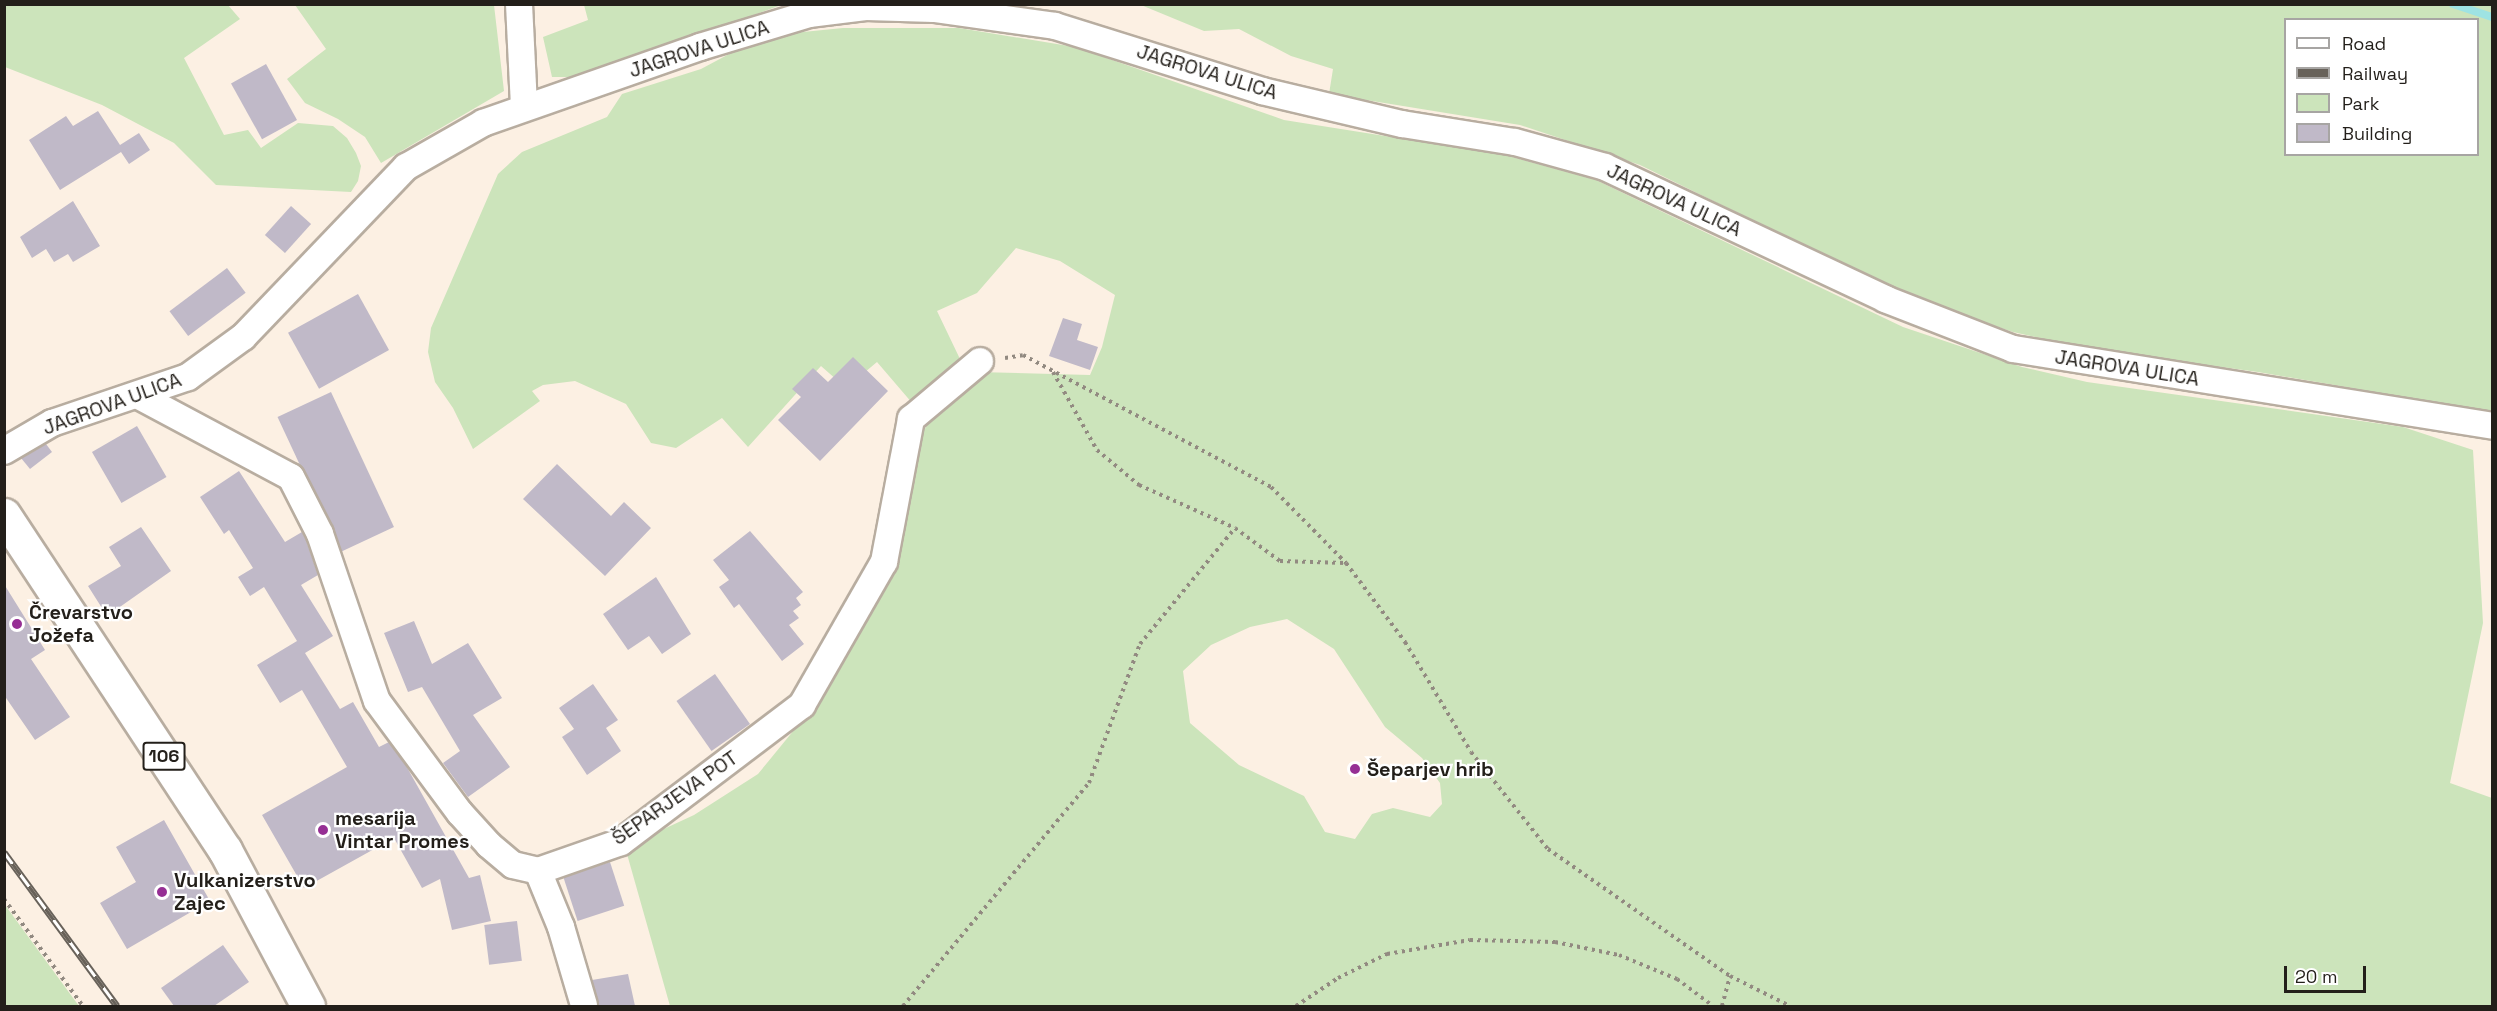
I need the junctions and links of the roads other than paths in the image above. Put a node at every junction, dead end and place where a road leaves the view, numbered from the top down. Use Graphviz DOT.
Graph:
graph roads {
  1 [pos="519,4"];
  2 [pos="524,105"];
  3 [pos="980,361"];
  4 [pos="139,396"];
  5 [pos="2493,426"];
  6 [pos="4,451"];
  7 [pos="4,515"];
  8 [pos="538,871"];
  9 [pos="584,1005"];
  10 [pos="308,1006"];
  1 -- 2 [label="street"];
  2 -- 4 [label="street, JAGROVA ULICA"];
  2 -- 5 [label="street, JAGROVA ULICA"];
  3 -- 8 [label="street, ŠEPARJEVA POT"];
  4 -- 6 [label="street, JAGROVA ULICA"];
  4 -- 8 [label="street"];
  7 -- 10 [label="main road, 106"];
  8 -- 9 [label="street"];
}
